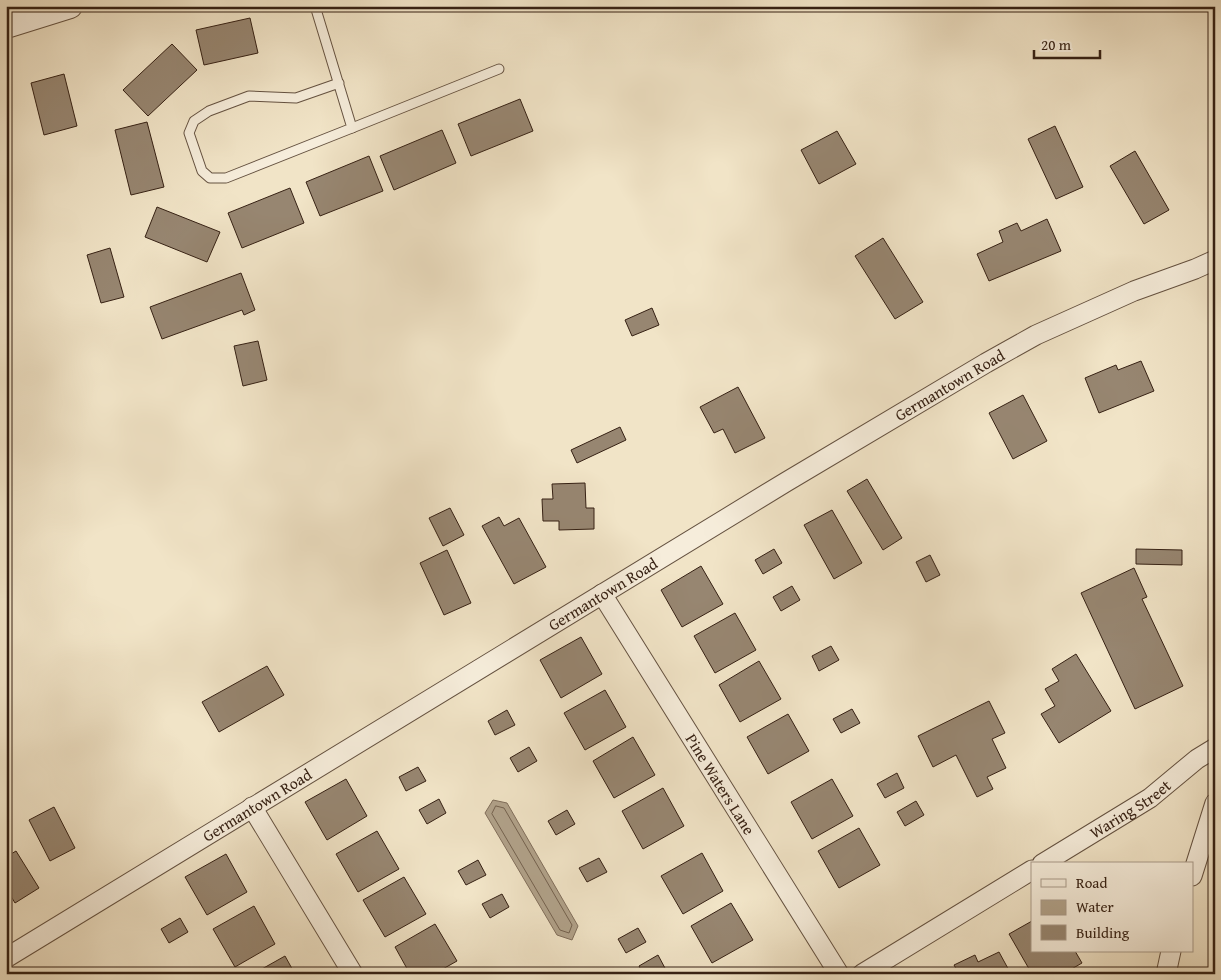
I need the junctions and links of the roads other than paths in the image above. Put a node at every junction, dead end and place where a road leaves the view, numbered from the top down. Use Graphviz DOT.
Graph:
graph roads {
  1 [pos="70,6"];
  2 [pos="315,6"];
  3 [pos="6,26"];
  4 [pos="499,70"];
  5 [pos="338,83"];
  6 [pos="352,128"];
  7 [pos="1215,260"];
  8 [pos="602,594"];
  9 [pos="1215,748"];
  10 [pos="1215,803"];
  11 [pos="252,807"];
  12 [pos="1045,862"];
  13 [pos="1194,870"];
  14 [pos="1031,871"];
  15 [pos="1171,952"];
  16 [pos="6,958"];
  17 [pos="353,974"];
  18 [pos="838,974"];
  19 [pos="862,974"];
  20 [pos="1166,974"];
  1 -- 3 [label="street"];
  2 -- 5 [label="lane"];
  4 -- 6 [label="lane"];
  5 -- 6 [label="lane"];
  5 -- 6 [label="lane"];
  7 -- 8 [label="street, Germantown Road"];
  8 -- 11 [label="street, Germantown Road"];
  8 -- 18 [label="street, Pine Waters Lane"];
  9 -- 12 [label="street, Waring Street"];
  10 -- 13 [label="street"];
  11 -- 16 [label="street, Germantown Road"];
  11 -- 17 [label="street"];
  14 -- 19 [label="street"];
  15 -- 20 [label="street"];
}
